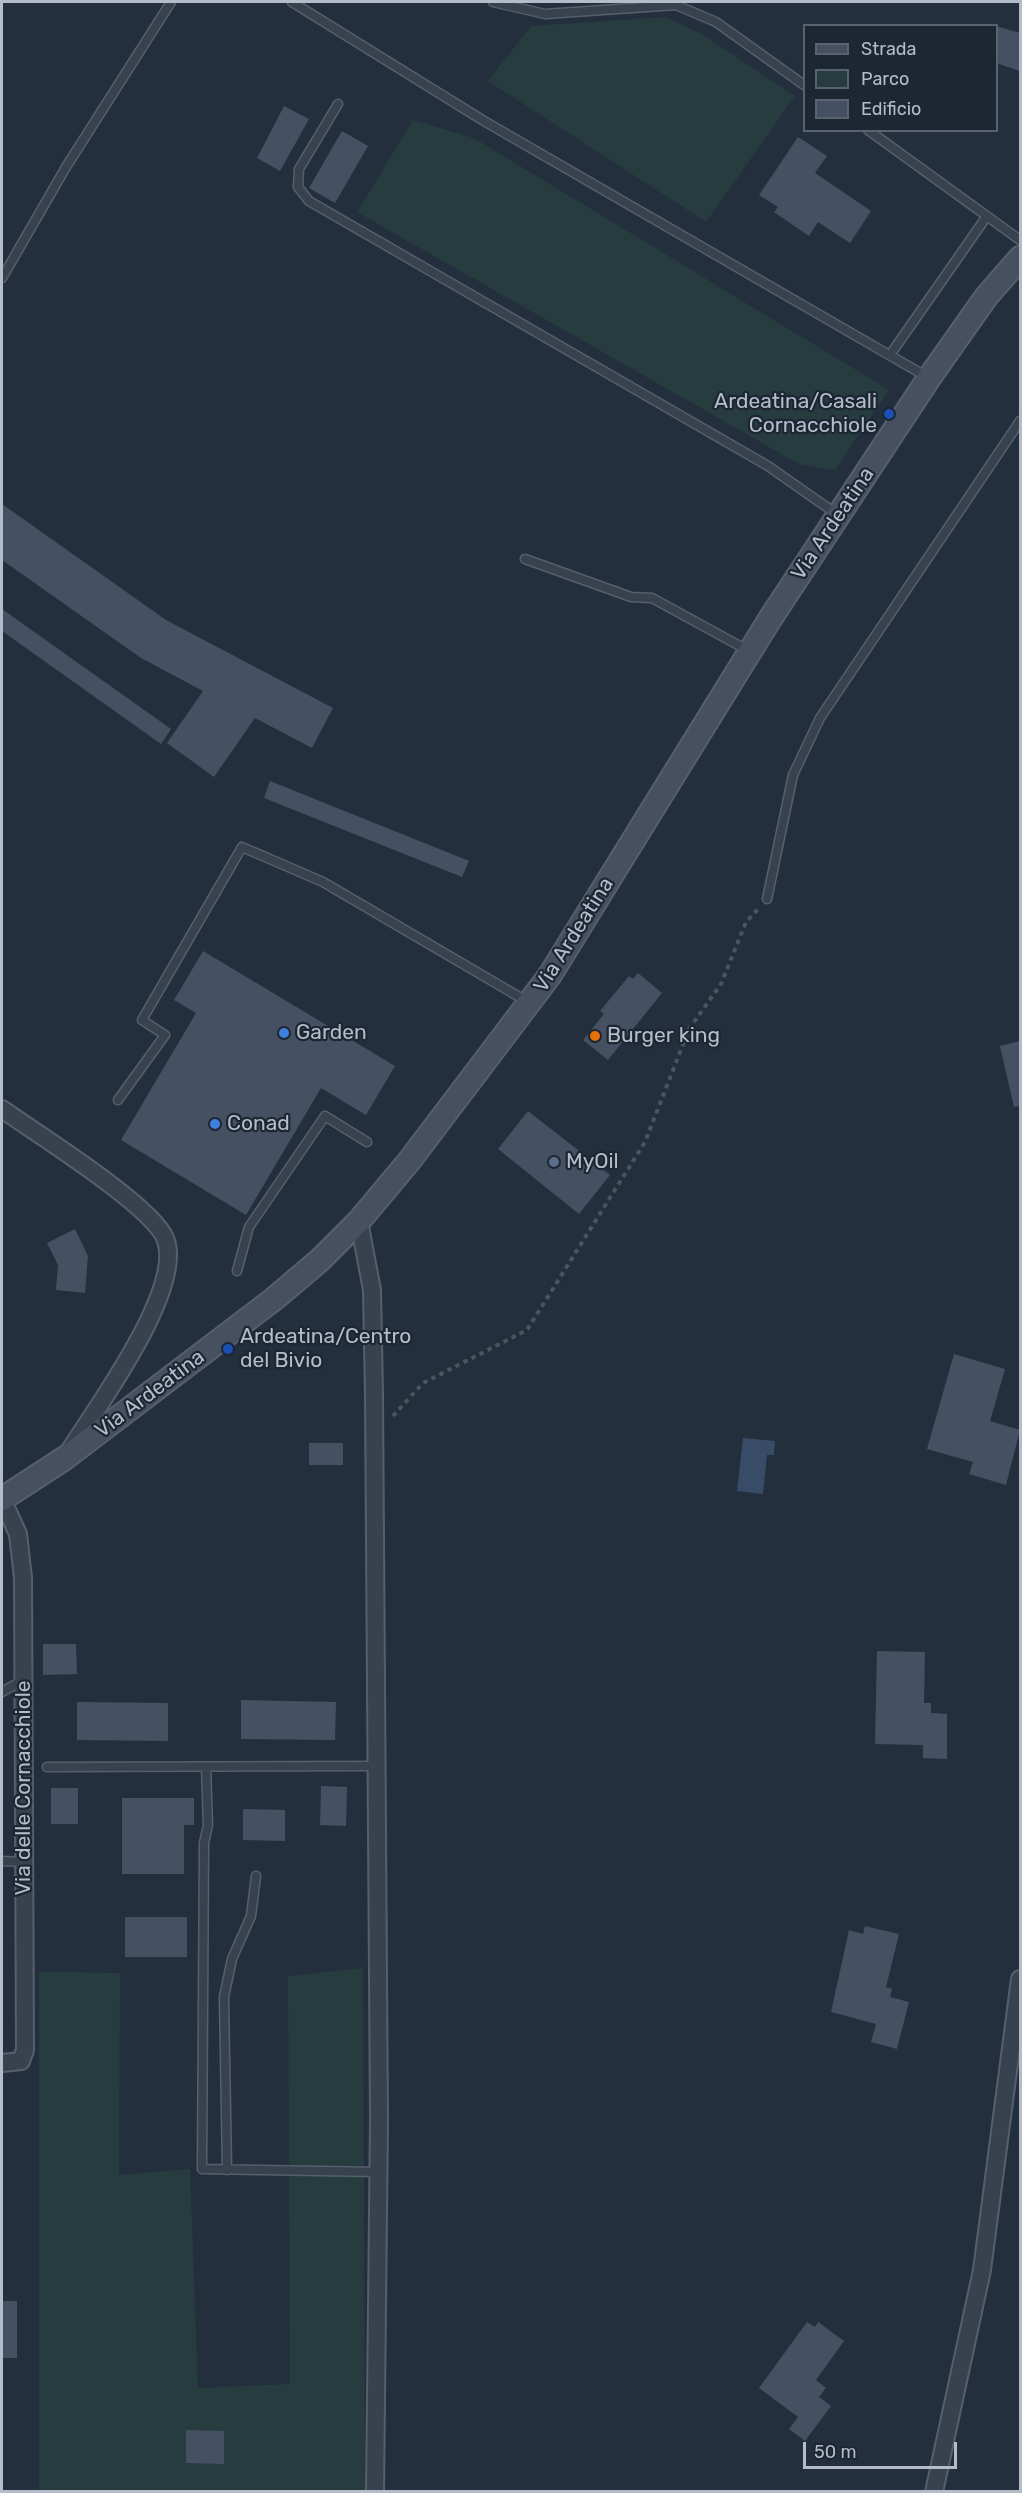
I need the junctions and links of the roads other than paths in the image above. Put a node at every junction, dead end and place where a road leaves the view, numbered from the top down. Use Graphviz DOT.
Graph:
graph roads {
  1 [pos="171,2"];
  2 [pos="292,2"];
  3 [pos="493,2"];
  4 [pos="803,84"];
  5 [pos="338,104"];
  6 [pos="871,132"];
  7 [pos="987,216"];
  8 [pos="1020,240"];
  9 [pos="1020,258"];
  10 [pos="2,278"];
  11 [pos="890,355"];
  12 [pos="929,378"];
  13 [pos="1020,421"];
  14 [pos="838,515"];
  15 [pos="525,559"];
  16 [pos="749,651"];
  17 [pos="767,899"];
  18 [pos="531,1004"];
  19 [pos="118,1100"];
  20 [pos="2,1109"];
  21 [pos="367,1142"];
  22 [pos="359,1221"];
  23 [pos="237,1271"];
  24 [pos="65,1458"];
  25 [pos="2,1499"];
  26 [pos="24,1680"];
  27 [pos="2,1692"];
  28 [pos="378,1766"];
  29 [pos="46,1767"];
  30 [pos="206,1767"];
  31 [pos="2,1861"];
  32 [pos="24,1862"];
  33 [pos="256,1876"];
  34 [pos="1020,1979"];
  35 [pos="2,2063"];
  36 [pos="227,2170"];
  37 [pos="378,2172"];
  38 [pos="375,2492"];
  39 [pos="934,2492"];
  1 -- 10 [label="lane"];
  2 -- 11 [label="lane"];
  3 -- 4 [label="lane"];
  5 -- 14 [label="lane"];
  6 -- 7 [label="lane"];
  7 -- 8 [label="lane"];
  7 -- 11 [label="lane"];
  9 -- 12 [label="main road, Via Ardeatina"];
  11 -- 12 [label="lane"];
  12 -- 14 [label="main road, Via Ardeatina"];
  13 -- 17 [label="lane"];
  14 -- 16 [label="main road, Via Ardeatina"];
  15 -- 16 [label="lane"];
  16 -- 18 [label="main road, Via Ardeatina"];
  18 -- 19 [label="lane"];
  18 -- 22 [label="main road, Via Ardeatina"];
  20 -- 24 [label="street"];
  21 -- 23 [label="lane"];
  22 -- 24 [label="main road, Via Ardeatina"];
  22 -- 28 [label="street"];
  24 -- 25 [label="main road, Via Ardeatina"];
  25 -- 26 [label="street, Via delle Cornacchiole"];
  26 -- 27 [label="lane"];
  26 -- 32 [label="street, Via delle Cornacchiole"];
  28 -- 30 [label="lane"];
  28 -- 37 [label="street"];
  29 -- 30 [label="lane"];
  30 -- 36 [label="lane"];
  31 -- 32 [label="lane"];
  32 -- 35 [label="street, Via delle Cornacchiole"];
  33 -- 36 [label="lane"];
  34 -- 39 [label="street"];
  36 -- 37 [label="lane"];
  37 -- 38 [label="street"];
}
